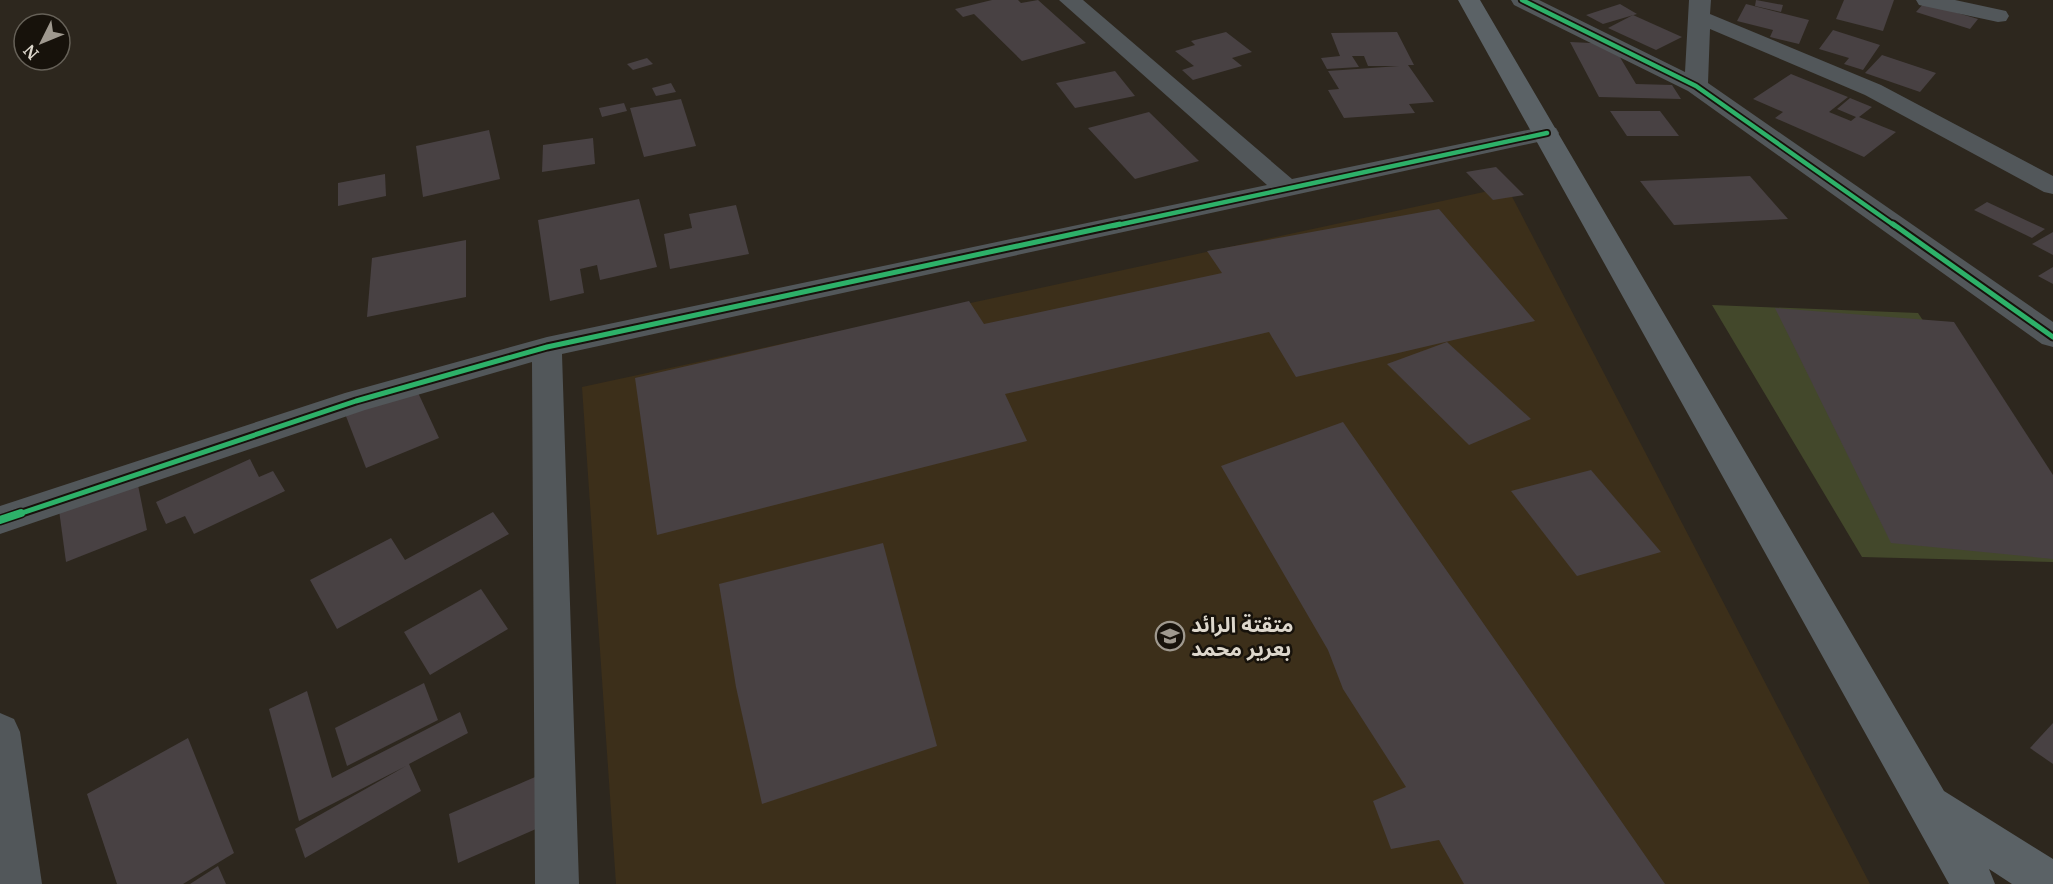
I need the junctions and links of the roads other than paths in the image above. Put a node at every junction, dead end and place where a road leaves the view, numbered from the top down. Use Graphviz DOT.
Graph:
graph roads {
  1 [pos="1071,0"];
  2 [pos="1469,0"];
  3 [pos="1522,0"];
  4 [pos="1927,0"];
  5 [pos="1699,9"];
  6 [pos="1998,16"];
  7 [pos="1696,86"];
  8 [pos="1547,133"];
  9 [pos="2053,186"];
  10 [pos="1288,189"];
  11 [pos="2053,337"];
  12 [pos="547,347"];
  13 [pos="0,520"];
  14 [pos="0,732"];
  15 [pos="1929,805"];
  16 [pos="20,884"];
  17 [pos="557,884"];
  18 [pos="1973,884"];
  19 [pos="2052,884"];
  1 -- 10 [label="street"];
  2 -- 8 [label="main road"];
  3 -- 7 [label="street"];
  4 -- 6 [label="street"];
  5 -- 7 [label="street"];
  5 -- 9 [label="street"];
  7 -- 11 [label="street"];
  8 -- 10 [label="street"];
  8 -- 15 [label="main road"];
  10 -- 12 [label="street"];
  12 -- 13 [label="street"];
  12 -- 17 [label="street"];
  14 -- 16 [label="street"];
  15 -- 18 [label="main road"];
  15 -- 19 [label="main road"];
}
